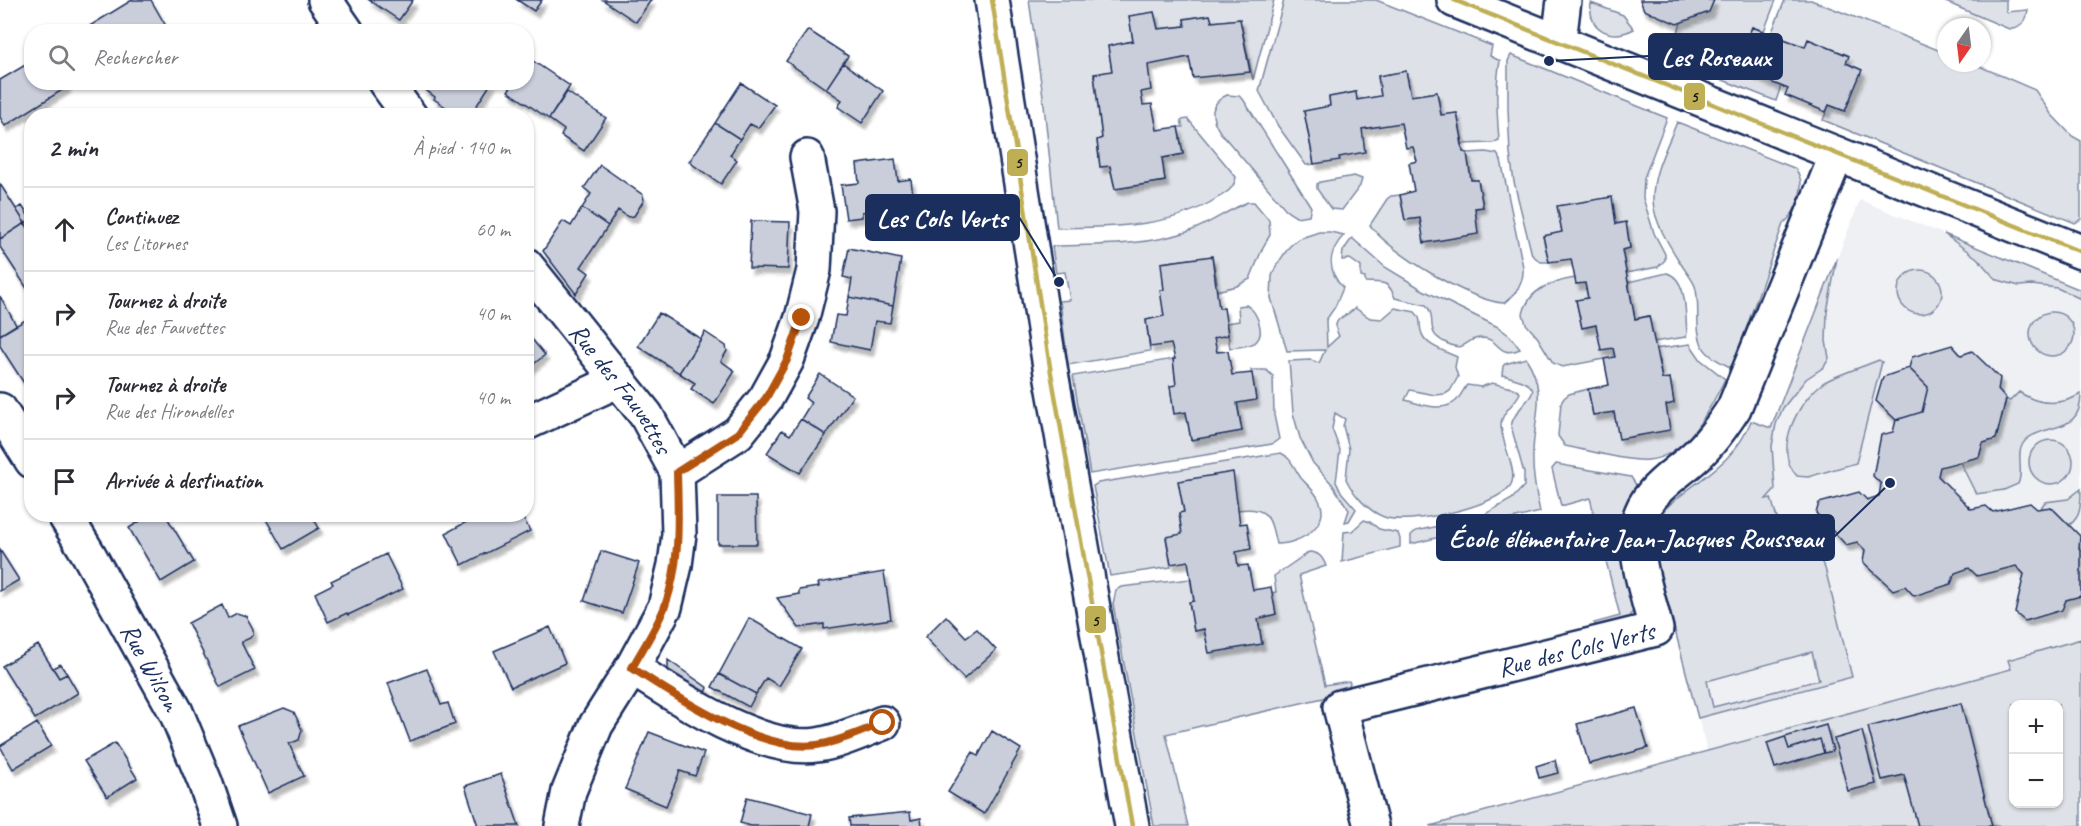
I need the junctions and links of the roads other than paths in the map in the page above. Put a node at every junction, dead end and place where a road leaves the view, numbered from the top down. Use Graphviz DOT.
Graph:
graph roads {
  1 [pos="325,0"];
  2 [pos="992,0"];
  3 [pos="1454,0"];
  4 [pos="1564,0"];
  5 [pos="342,24"];
  6 [pos="1556,41"];
  7 [pos="391,90"];
  8 [pos="404,108"];
  9 [pos="1837,154"];
  10 [pos="807,156"];
  11 [pos="2081,252"];
  12 [pos="534,275"];
  13 [pos="619,380"];
  14 [pos="0,410"];
  15 [pos="534,419"];
  16 [pos="24,448"];
  17 [pos="677,472"];
  18 [pos="69,522"];
  19 [pos="632,668"];
  20 [pos="883,723"];
  21 [pos="220,826"];
  22 [pos="562,826"];
  23 [pos="1132,826"];
  24 [pos="1371,826"];
  1 -- 5 [label="street"];
  2 -- 23 [label="street"];
  3 -- 6 [label="street"];
  4 -- 6 [label="street"];
  6 -- 9 [label="street"];
  7 -- 8 [label="street"];
  9 -- 11 [label="street"];
  9 -- 24 [label="street, Rue des Cols Verts"];
  10 -- 17 [label="street"];
  12 -- 13 [label="street, Rue des Fauvettes"];
  13 -- 15 [label="street"];
  13 -- 17 [label="street, Rue des Fauvettes"];
  14 -- 16 [label="street"];
  17 -- 19 [label="street, Rue des Fauvettes"];
  18 -- 21 [label="street, Rue Wilson"];
  19 -- 20 [label="street"];
  19 -- 22 [label="street, Rue des Fauvettes"];
}
